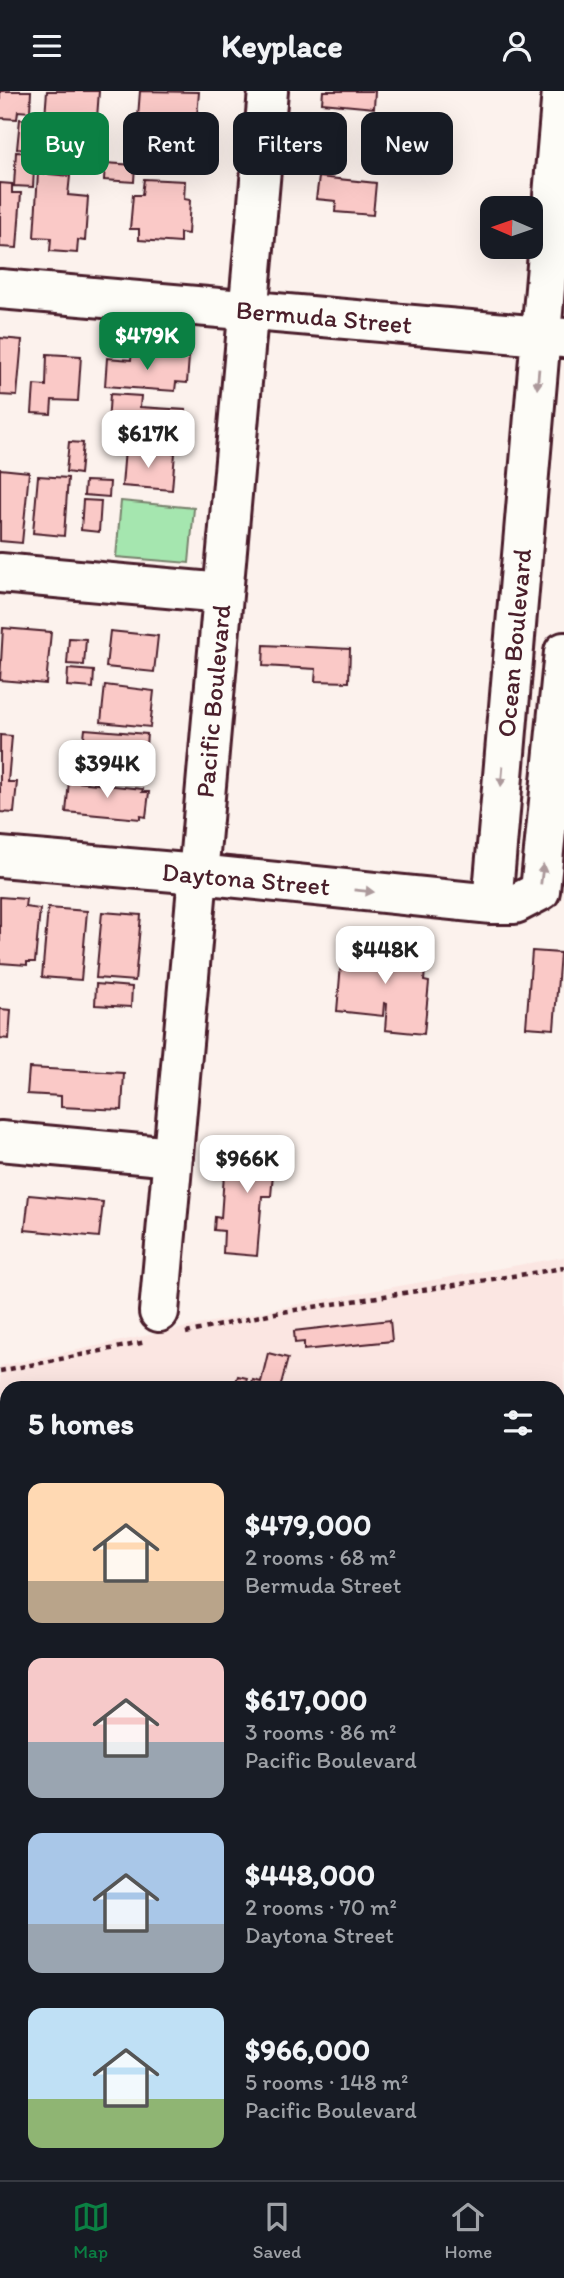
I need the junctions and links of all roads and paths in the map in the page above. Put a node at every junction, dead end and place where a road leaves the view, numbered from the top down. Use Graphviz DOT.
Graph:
graph roads {
  1 [pos="268,91"];
  2 [pos="562,91"];
  3 [pos="0,289"];
  4 [pos="248,311"];
  5 [pos="553,337"];
  6 [pos="0,573"];
  7 [pos="223,593"];
  8 [pos="564,652"];
  9 [pos="0,857"];
  10 [pos="198,874"];
  11 [pos="492,904"];
  12 [pos="0,1141"];
  13 [pos="173,1157"];
  14 [pos="564,1268"];
  15 [pos="164,1329"];
  16 [pos="0,1371"];
  1 -- 4 [label="street, Pacific Boulevard"];
  2 -- 5 [label="street, Ocean Boulevard"];
  3 -- 4 [label="street, Bermuda Street"];
  4 -- 5 [label="street, Bermuda Street"];
  4 -- 7 [label="street, Pacific Boulevard"];
  5 -- 11 [label="street, Ocean Boulevard, one-way"];
  6 -- 7 [label="street"];
  7 -- 10 [label="street, Pacific Boulevard"];
  11 -- 8 [label="street, Ocean Boulevard, one-way"];
  9 -- 10 [label="street, Daytona Street"];
  10 -- 11 [label="street, Daytona Street, one-way"];
  10 -- 13 [label="street, Pacific Boulevard"];
  12 -- 13 [label="street"];
  13 -- 15 [label="street, Pacific Boulevard"];
  14 -- 15 [label="path"];
  15 -- 16 [label="path"];
}
